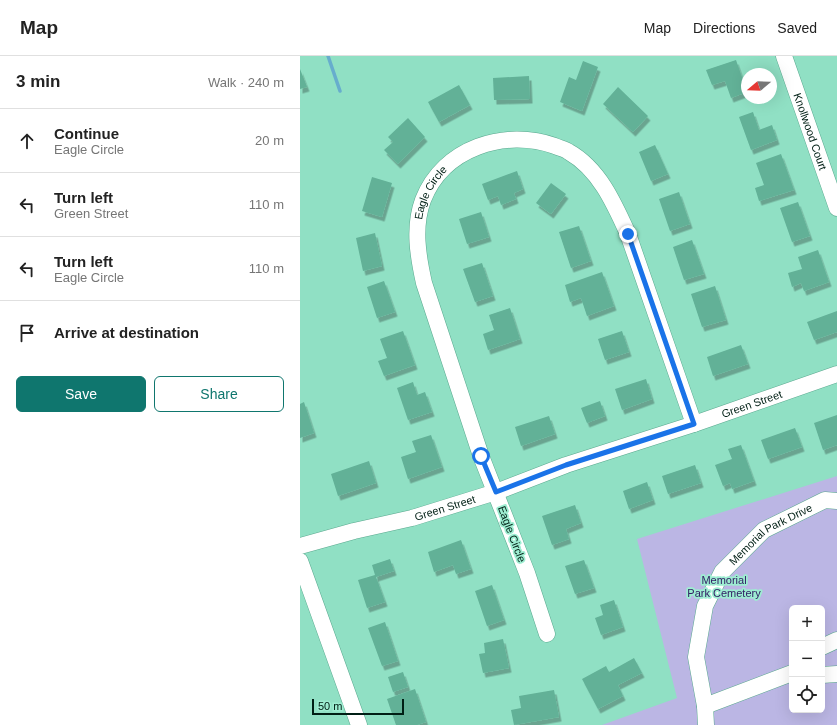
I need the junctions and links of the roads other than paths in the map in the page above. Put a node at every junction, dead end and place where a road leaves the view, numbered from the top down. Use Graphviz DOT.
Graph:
graph roads {
  1 [pos="784,56"];
  2 [pos="837,208"];
  3 [pos="837,374"];
  4 [pos="694,424"];
  5 [pos="496,492"];
  6 [pos="837,501"];
  7 [pos="300,546"];
  8 [pos="300,561"];
  9 [pos="547,634"];
  10 [pos="837,640"];
  11 [pos="825,646"];
  12 [pos="789,674"];
  13 [pos="837,674"];
  14 [pos="825,675"];
  15 [pos="705,706"];
  16 [pos="359,725"];
  17 [pos="706,725"];
  1 -- 2 [label="street, Knollwood Court"];
  3 -- 4 [label="street, Green Street"];
  4 -- 5 [label="street, Green Street"];
  4 -- 5 [label="street, Eagle Circle"];
  5 -- 7 [label="street, Green Street"];
  5 -- 9 [label="street, Eagle Circle"];
  6 -- 15 [label="street, Memorial Park Drive"];
  8 -- 16 [label="street"];
  10 -- 11 [label="street"];
  12 -- 15 [label="street"];
  13 -- 14 [label="street"];
  15 -- 17 [label="street, Memorial Park Drive"];
}
